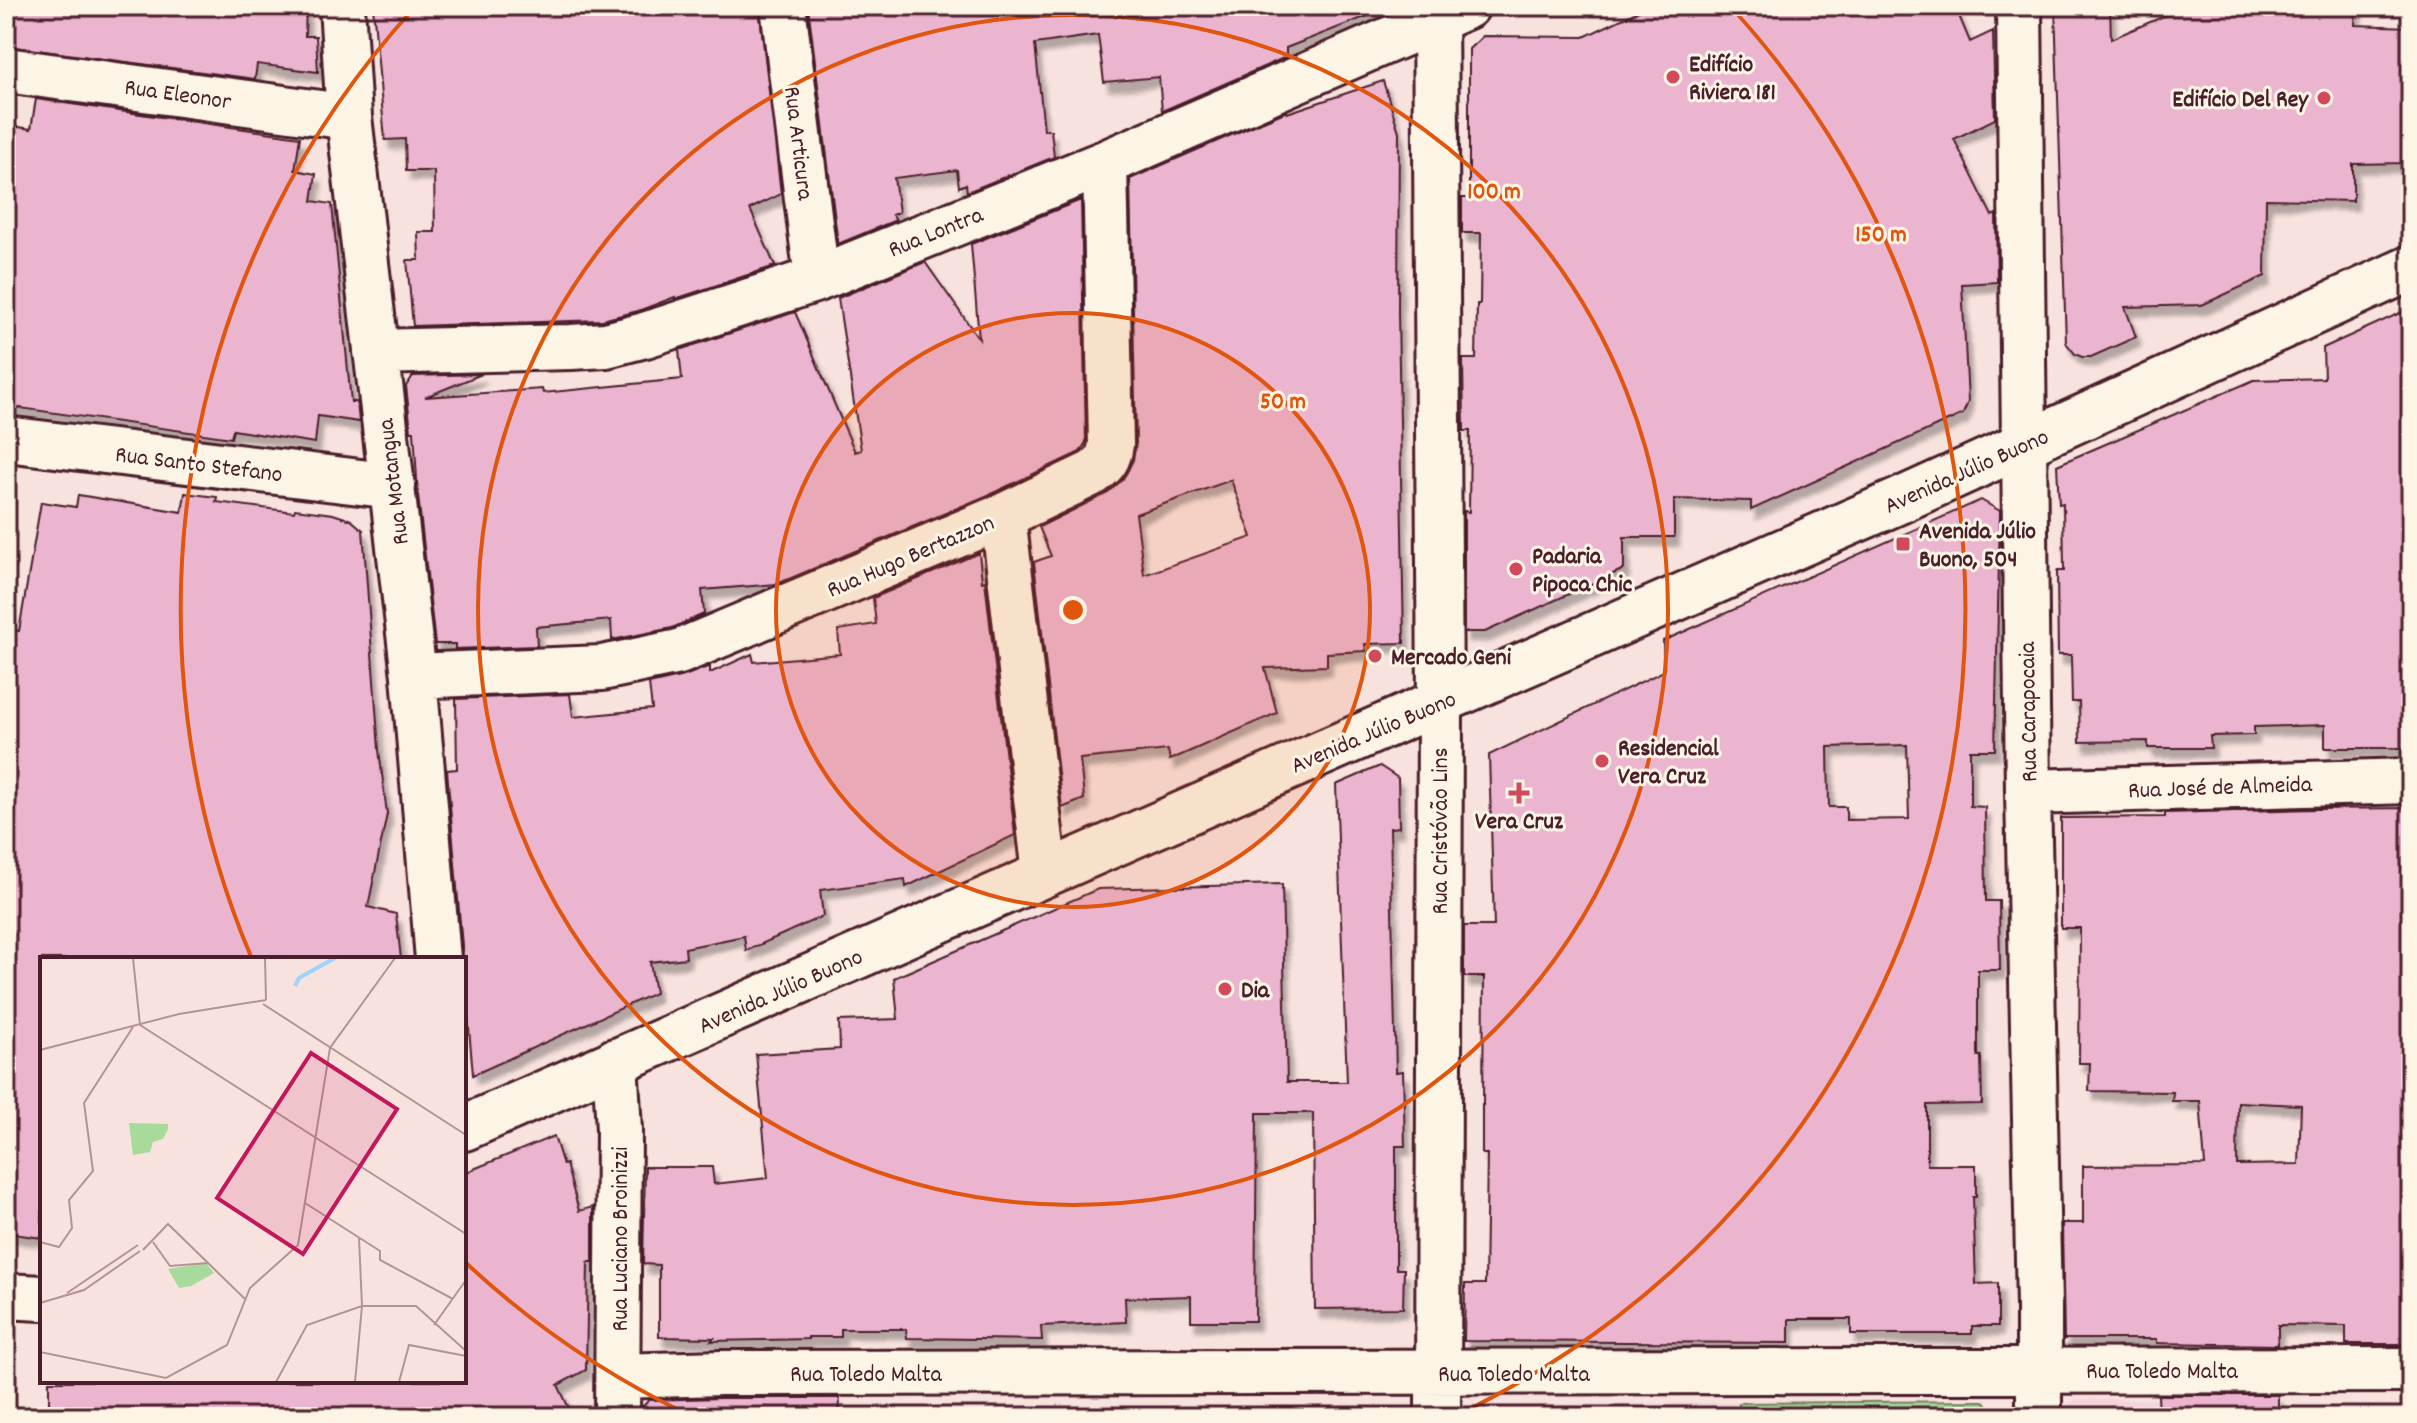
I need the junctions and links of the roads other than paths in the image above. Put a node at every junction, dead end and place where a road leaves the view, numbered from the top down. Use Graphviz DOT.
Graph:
graph roads {
  1 [pos="342,6"];
  2 [pos="783,6"];
  3 [pos="2019,6"];
  4 [pos="1445,10"];
  5 [pos="6,70"];
  6 [pos="349,117"];
  7 [pos="1105,163"];
  8 [pos="2411,268"];
  9 [pos="817,279"];
  10 [pos="376,352"];
  11 [pos="6,439"];
  12 [pos="2024,444"];
  13 [pos="393,486"];
  14 [pos="1003,516"];
  15 [pos="414,676"];
  16 [pos="1440,703"];
  17 [pos="2411,781"];
  18 [pos="2028,792"];
  19 [pos="1045,874"];
  20 [pos="438,957"];
  21 [pos="615,1061"];
  22 [pos="466,1127"];
  23 [pos="6,1296"];
  24 [pos="40,1298"];
  25 [pos="2039,1370"];
  26 [pos="2411,1370"];
  27 [pos="1438,1373"];
  28 [pos="618,1396"];
  29 [pos="1438,1417"];
  30 [pos="2039,1417"];
  1 -- 6 [label="street, Rua Motangua"];
  2 -- 9 [label="street, Rua Articura"];
  3 -- 12 [label="street, Rua Carapocaia"];
  4 -- 7 [label="street, Rua Lontra"];
  4 -- 16 [label="street, Rua Cristóvão Lins"];
  5 -- 6 [label="street, Rua Eleonor"];
  6 -- 10 [label="street, Rua Motangua"];
  7 -- 9 [label="street, Rua Lontra"];
  7 -- 14 [label="street, Rua Hugo Bertazzon"];
  8 -- 12 [label="street, Avenida Júlio Buono"];
  9 -- 10 [label="street, Rua Lontra"];
  10 -- 13 [label="street, Rua Motangua"];
  11 -- 13 [label="street, Rua Santo Stefano"];
  12 -- 16 [label="street, Avenida Júlio Buono"];
  12 -- 18 [label="street, Rua Carapocaia"];
  13 -- 15 [label="street, Rua Motangua"];
  14 -- 15 [label="street, Rua Hugo Bertazzon"];
  14 -- 19 [label="street"];
  15 -- 20 [label="street, Rua Motangua"];
  16 -- 19 [label="street, Avenida Júlio Buono"];
  16 -- 27 [label="street, Rua Cristóvão Lins"];
  17 -- 18 [label="street, Rua José de Almeida"];
  18 -- 25 [label="street, Rua Carapocaia"];
  19 -- 21 [label="street, Avenida Júlio Buono"];
  21 -- 22 [label="street, Avenida Júlio Buono"];
  21 -- 28 [label="street, Rua Luciano Broinizzi"];
  23 -- 24 [label="street"];
  25 -- 26 [label="street, Rua Toledo Malta"];
  25 -- 27 [label="street, Rua Toledo Malta"];
  25 -- 30 [label="street, Rua Carapocaia"];
  27 -- 28 [label="street, Rua Toledo Malta"];
  27 -- 29 [label="street, Rua Cristóvão Lins"];
}
